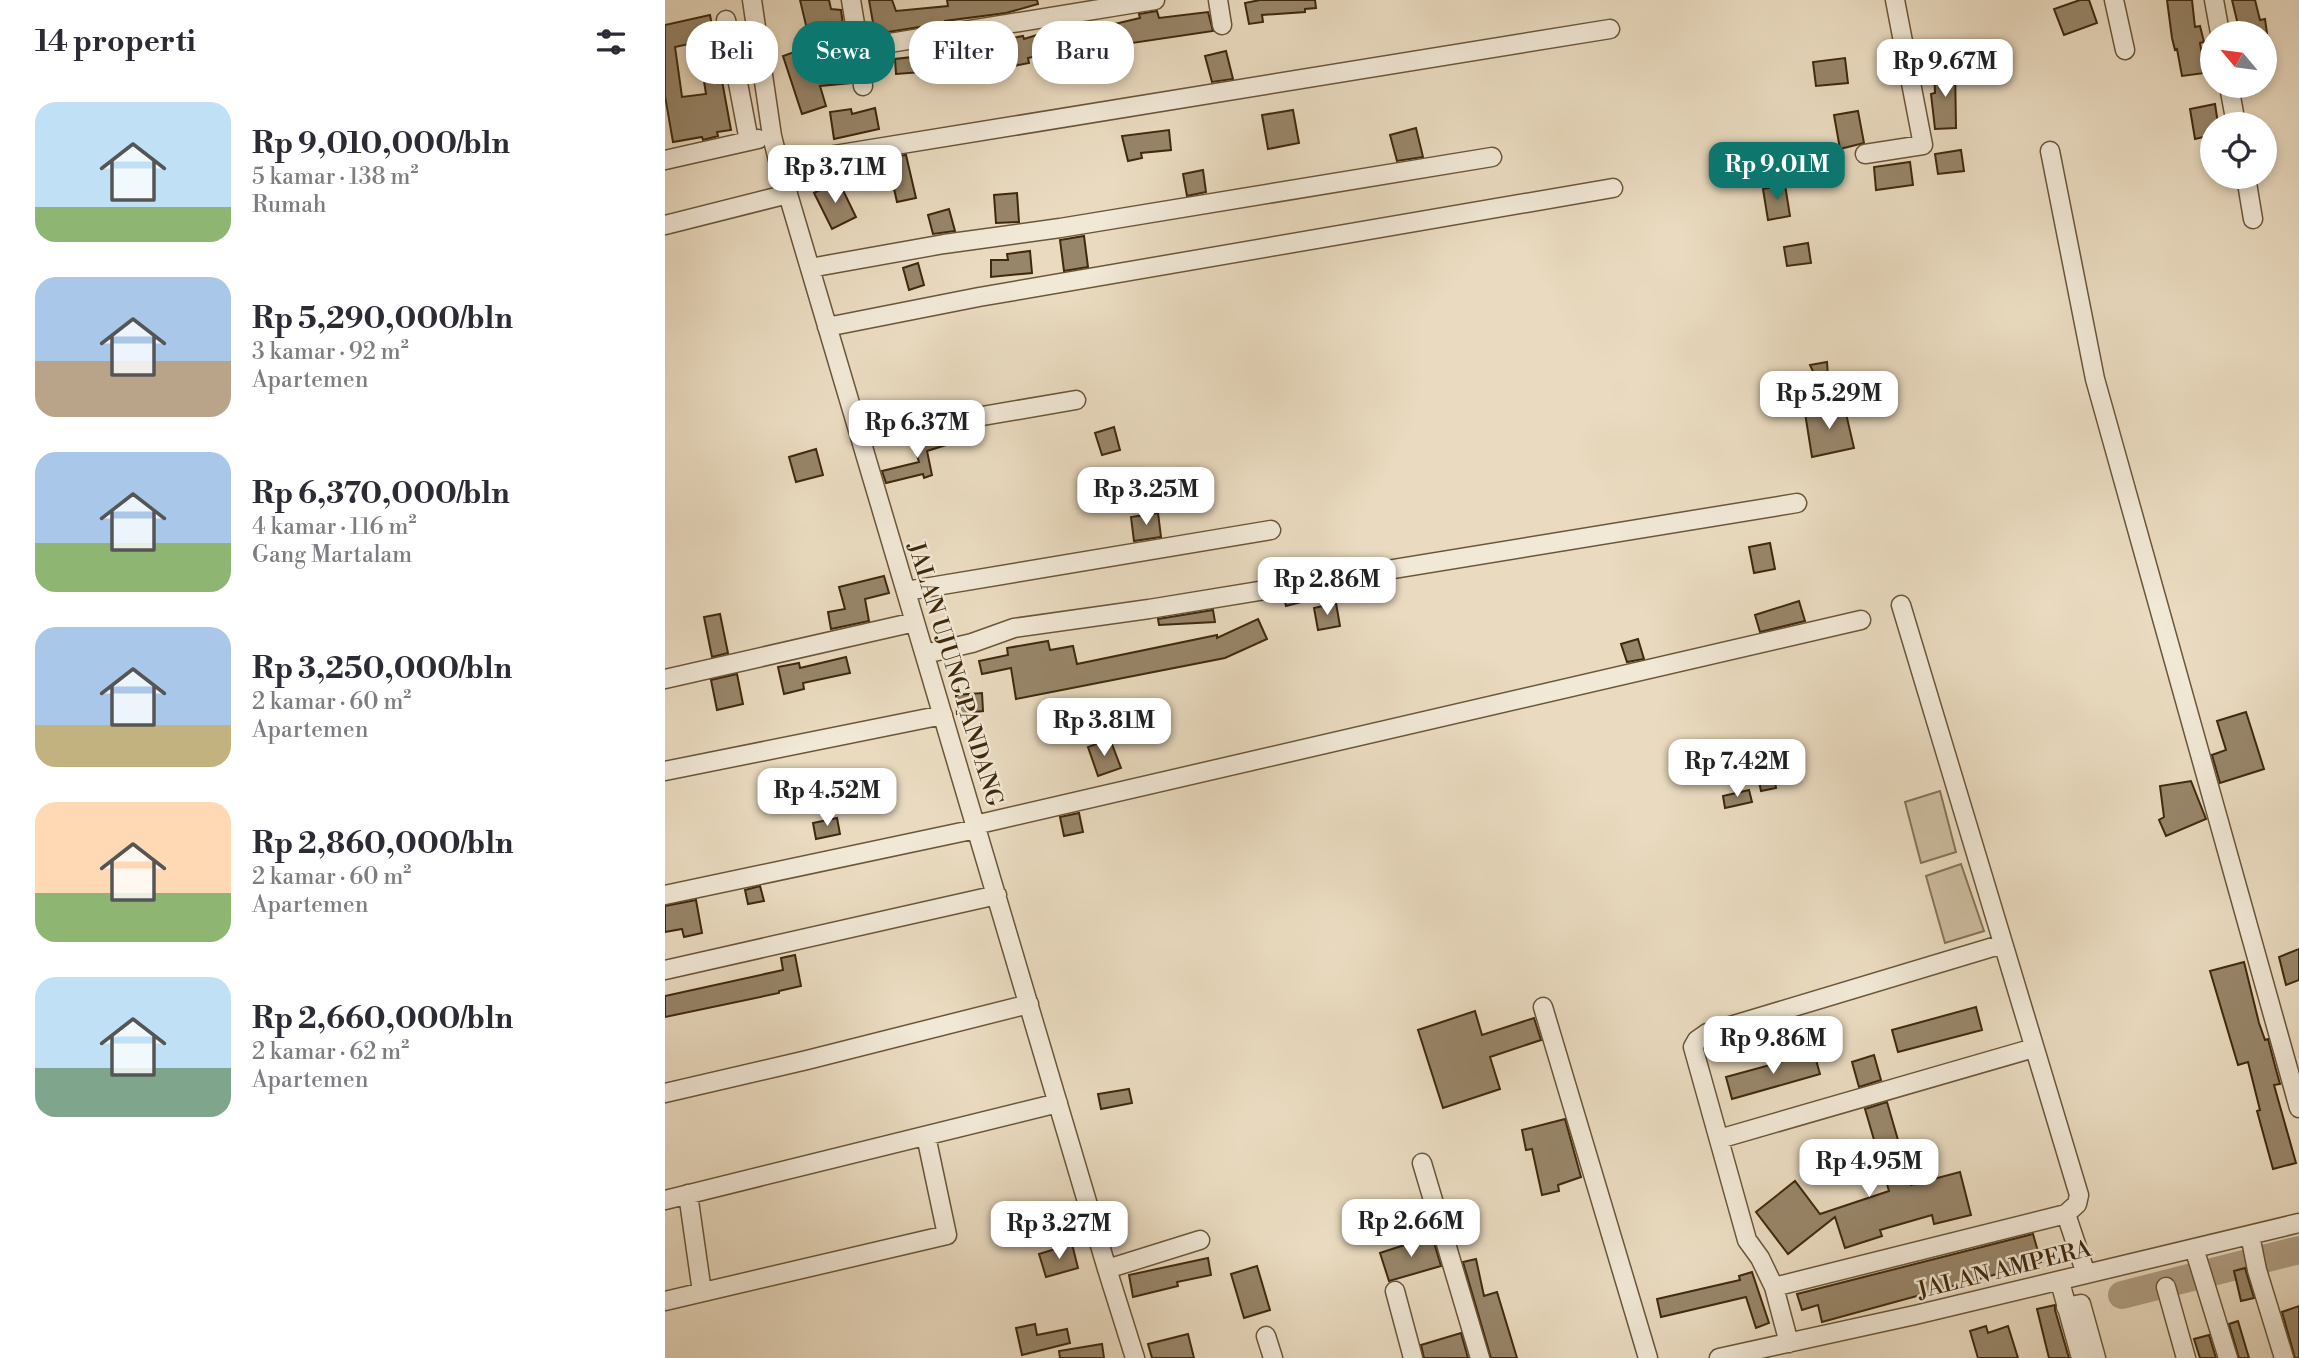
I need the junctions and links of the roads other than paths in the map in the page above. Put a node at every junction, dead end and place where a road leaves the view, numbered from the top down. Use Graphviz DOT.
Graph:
graph roads {
  1 [pos="752,0"];
  2 [pos="851,0"];
  3 [pos="1155,0"];
  4 [pos="1218,0"];
  5 [pos="1895,0"];
  6 [pos="2114,0"];
  7 [pos="2214,0"];
  8 [pos="726,20"];
  9 [pos="854,21"];
  10 [pos="2218,21"];
  11 [pos="1222,25"];
  12 [pos="1610,29"];
  13 [pos="895,42"];
  14 [pos="2125,50"];
  15 [pos="772,136"];
  16 [pos="749,141"];
  17 [pos="2050,151"];
  18 [pos="1865,154"];
  19 [pos="1492,157"];
  20 [pos="665,160"];
  21 [pos="779,164"];
  22 [pos="1613,188"];
  23 [pos="2248,189"];
  24 [pos="788,194"];
  25 [pos="2253,219"];
  26 [pos="665,225"];
  27 [pos="810,268"];
  28 [pos="827,327"];
  29 [pos="1076,400"];
  30 [pos="860,437"];
  31 [pos="1797,503"];
  32 [pos="1271,530"];
  33 [pos="906,591"];
  34 [pos="1901,605"];
  35 [pos="1861,620"];
  36 [pos="915,622"];
  37 [pos="925,654"];
  38 [pos="665,679"];
  39 [pos="943,715"];
  40 [pos="665,771"];
  41 [pos="976,827"];
  42 [pos="665,895"];
  43 [pos="997,895"];
  44 [pos="2003,944"];
  45 [pos="665,970"];
  46 [pos="1029,1004"];
  47 [pos="1543,1007"];
  48 [pos="2034,1048"];
  49 [pos="665,1093"];
  50 [pos="1058,1103"];
  51 [pos="2299,1108"];
  52 [pos="926,1136"];
  53 [pos="1719,1139"];
  54 [pos="1422,1163"];
  55 [pos="688,1194"];
  56 [pos="665,1200"];
  57 [pos="2066,1213"];
  58 [pos="2299,1223"];
  59 [pos="2251,1239"];
  60 [pos="1200,1240"];
  61 [pos="2196,1254"];
  62 [pos="1107,1269"];
  63 [pos="2086,1274"];
  64 [pos="2060,1282"];
  65 [pos="1774,1287"];
  66 [pos="2166,1287"];
  67 [pos="1395,1291"];
  68 [pos="702,1292"];
  69 [pos="665,1301"];
  70 [pos="2066,1307"];
  71 [pos="1266,1336"];
  72 [pos="1789,1343"];
  73 [pos="1135,1358"];
  74 [pos="1273,1358"];
  75 [pos="1413,1358"];
  76 [pos="1480,1358"];
  77 [pos="1648,1358"];
  78 [pos="1719,1358"];
  79 [pos="2081,1358"];
  80 [pos="2097,1358"];
  81 [pos="2187,1358"];
  82 [pos="2228,1358"];
  83 [pos="2284,1358"];
  1 -- 15 [label="street, JALAN UJUNG PANDANG"];
  2 -- 9 [label="street"];
  3 -- 13 [label="street"];
  4 -- 11 [label="street"];
  5 -- 18 [label="street"];
  6 -- 14 [label="street"];
  7 -- 10 [label="street"];
  8 -- 16 [label="street"];
  12 -- 21 [label="street"];
  15 -- 16 [label="street"];
  15 -- 21 [label="street, JALAN UJUNG PANDANG"];
  16 -- 20 [label="street"];
  17 -- 51 [label="street"];
  19 -- 27 [label="street"];
  21 -- 24 [label="street, JALAN UJUNG PANDANG"];
  22 -- 28 [label="street"];
  23 -- 25 [label="street"];
  24 -- 26 [label="street"];
  24 -- 27 [label="street, JALAN UJUNG PANDANG"];
  27 -- 28 [label="street, JALAN UJUNG PANDANG"];
  28 -- 30 [label="street, JALAN UJUNG PANDANG"];
  29 -- 30 [label="street"];
  30 -- 33 [label="street, JALAN UJUNG PANDANG"];
  31 -- 37 [label="street"];
  32 -- 33 [label="street"];
  33 -- 36 [label="street, JALAN UJUNG PANDANG"];
  34 -- 44 [label="street"];
  35 -- 41 [label="street"];
  36 -- 37 [label="street, JALAN UJUNG PANDANG"];
  36 -- 38 [label="street"];
  37 -- 39 [label="street, JALAN UJUNG PANDANG"];
  39 -- 40 [label="street"];
  39 -- 41 [label="street, JALAN UJUNG PANDANG"];
  41 -- 42 [label="street"];
  41 -- 43 [label="street, JALAN UJUNG PANDANG"];
  43 -- 45 [label="street"];
  43 -- 46 [label="street, JALAN UJUNG PANDANG"];
  44 -- 48 [label="street"];
  44 -- 53 [label="street"];
  46 -- 49 [label="street"];
  46 -- 50 [label="street, JALAN UJUNG PANDANG"];
  47 -- 77 [label="street"];
  48 -- 53 [label="street"];
  48 -- 57 [label="street"];
  50 -- 52 [label="street"];
  50 -- 62 [label="street, JALAN UJUNG PANDANG"];
  52 -- 55 [label="street"];
  52 -- 68 [label="street"];
  53 -- 65 [label="street"];
  54 -- 76 [label="street"];
  55 -- 56 [label="street"];
  55 -- 68 [label="street"];
  57 -- 63 [label="street"];
  57 -- 65 [label="street"];
  58 -- 59 [label="street, JALAN AMPERA"];
  59 -- 61 [label="street, JALAN AMPERA"];
  59 -- 83 [label="street"];
  60 -- 62 [label="street"];
  61 -- 63 [label="street, JALAN AMPERA"];
  61 -- 82 [label="street"];
  62 -- 73 [label="street, JALAN UJUNG PANDANG"];
  63 -- 64 [label="street, JALAN AMPERA"];
  64 -- 70 [label="street"];
  64 -- 72 [label="street, JALAN AMPERA"];
  65 -- 72 [label="street"];
  66 -- 81 [label="street"];
  67 -- 75 [label="street"];
  68 -- 69 [label="street"];
  70 -- 79 [label="street"];
  70 -- 80 [label="street"];
  71 -- 74 [label="street"];
  72 -- 78 [label="street, JALAN AMPERA"];
}
